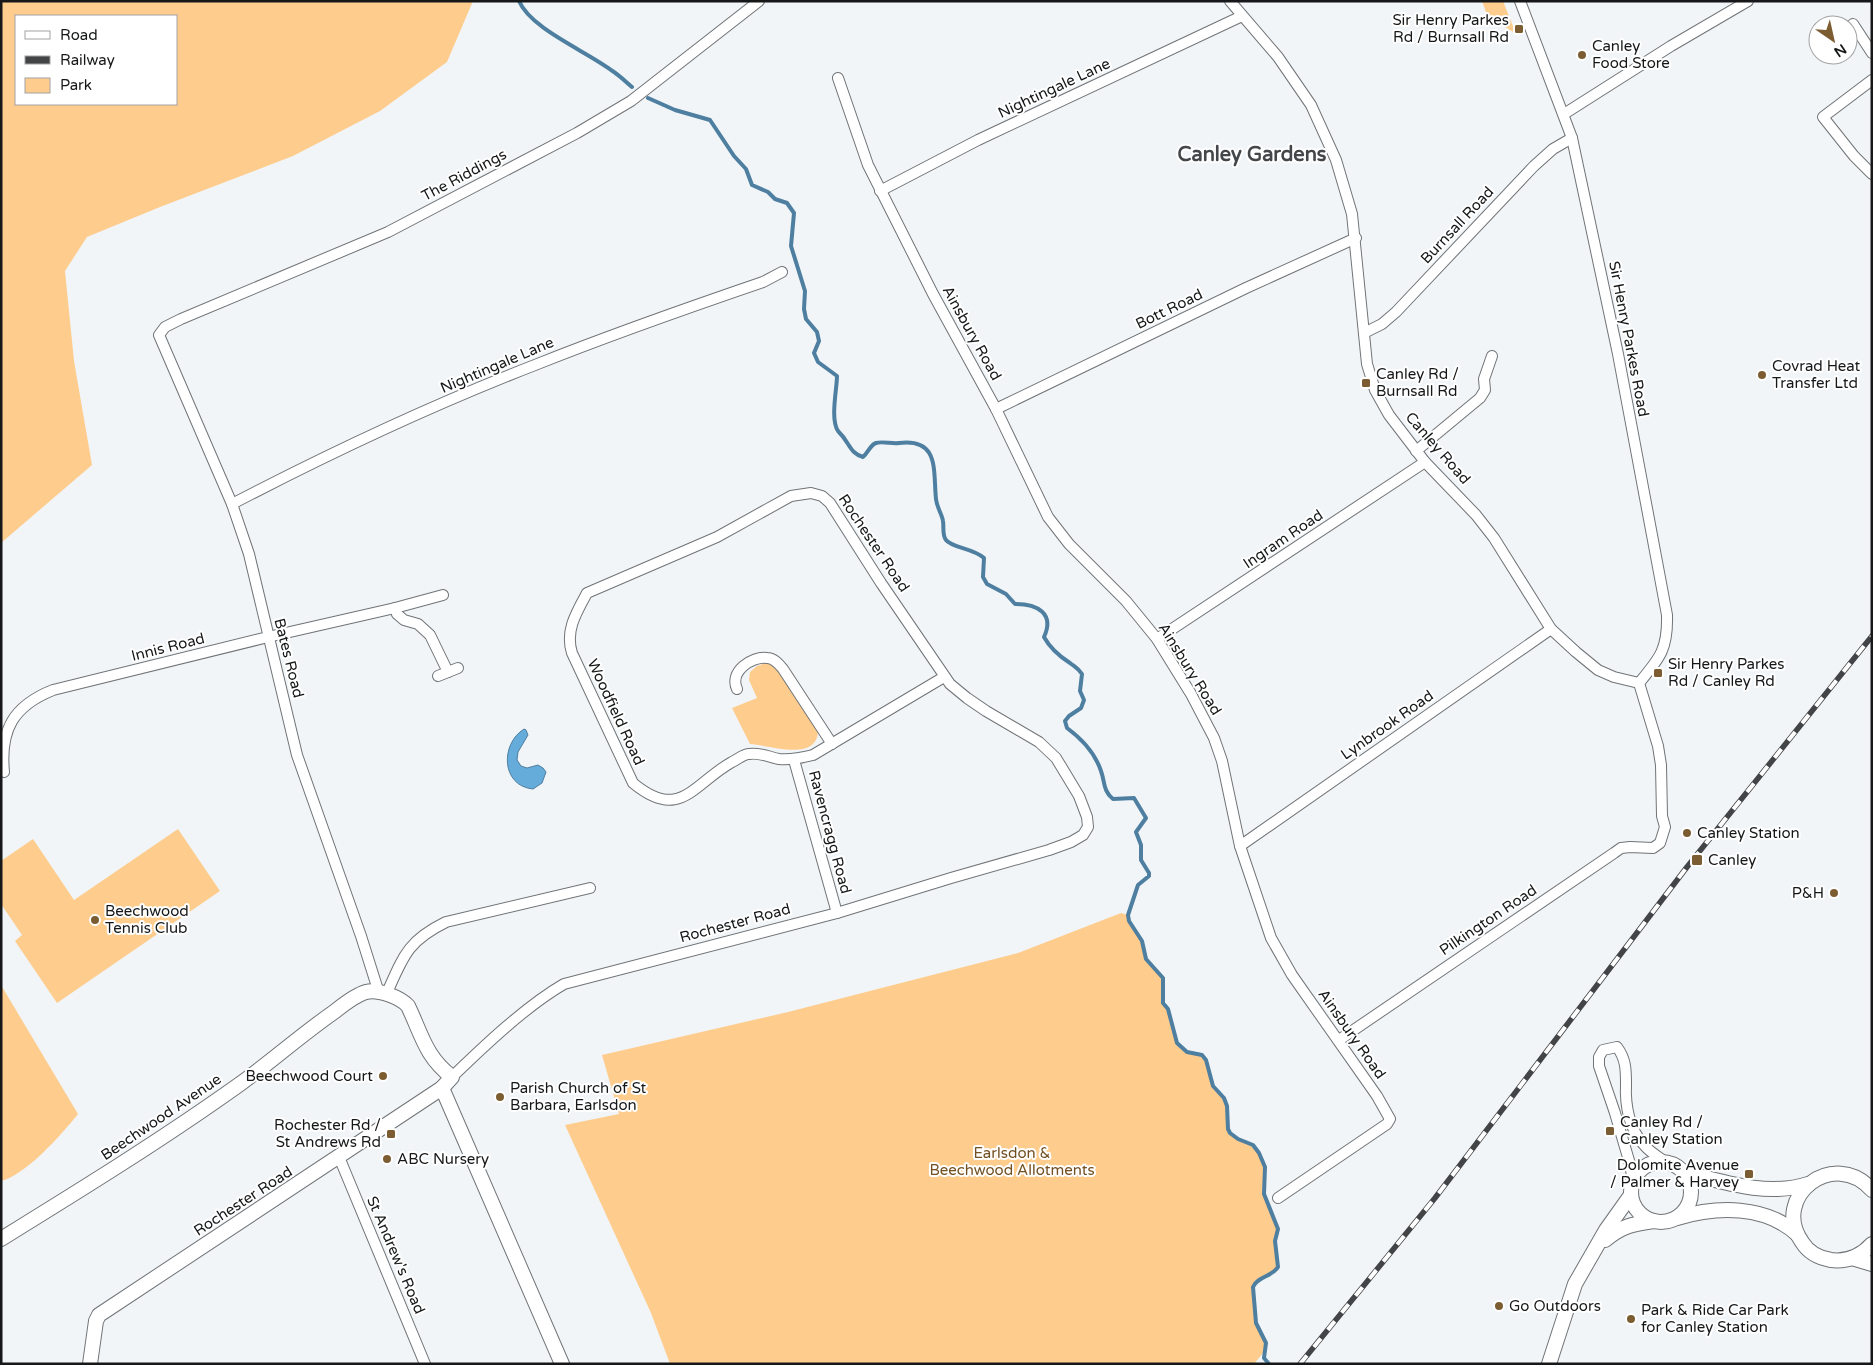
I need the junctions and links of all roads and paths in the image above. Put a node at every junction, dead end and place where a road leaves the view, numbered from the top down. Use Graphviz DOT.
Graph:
graph roads {
  1 [pos="759,1"];
  2 [pos="1230,1"];
  3 [pos="1520,1"];
  4 [pos="1747,2"];
  5 [pos="1242,16"];
  6 [pos="1858,32"];
  7 [pos="1872,53"];
  8 [pos="838,78"];
  9 [pos="1872,80"];
  10 [pos="1564,114"];
  11 [pos="1572,138"];
  12 [pos="1872,174"];
  13 [pos="880,191"];
  14 [pos="1356,238"];
  15 [pos="782,272"];
  16 [pos="1364,333"];
  17 [pos="159,335"];
  18 [pos="1492,356"];
  19 [pos="996,409"];
  20 [pos="1416,451"];
  21 [pos="1425,462"];
  22 [pos="822,496"];
  23 [pos="232,504"];
  24 [pos="443,595"];
  25 [pos="395,608"];
  26 [pos="1551,629"];
  27 [pos="268,637"];
  28 [pos="1157,639"];
  29 [pos="438,676"];
  30 [pos="944,677"];
  31 [pos="1638,684"];
  32 [pos="737,689"];
  33 [pos="832,744"];
  34 [pos="794,760"];
  35 [pos="4,772"];
  36 [pos="1240,846"];
  37 [pos="590,888"];
  38 [pos="837,913"];
  39 [pos="383,994"];
  40 [pos="1339,1040"];
  41 [pos="452,1077"];
  42 [pos="442,1088"];
  43 [pos="339,1157"];
  44 [pos="1667,1163"];
  45 [pos="1683,1172"];
  46 [pos="1809,1183"];
  47 [pos="1632,1188"];
  48 [pos="1872,1190"];
  49 [pos="1278,1198"];
  50 [pos="1673,1219"];
  51 [pos="1654,1221"];
  52 [pos="1797,1234"];
  53 [pos="1,1239"];
  54 [pos="1872,1244"];
  55 [pos="1595,1249"];
  56 [pos="1852,1258"];
  57 [pos="1872,1264"];
  58 [pos="90,1364"];
  59 [pos="425,1364"];
  60 [pos="562,1364"];
  61 [pos="1549,1364"];
  1 -- 17 [label="street, The Riddings"];
  2 -- 5 [label="street, Canley Road"];
  3 -- 10 [label="street, Sir Henry Parkes Road"];
  4 -- 10 [label="street"];
  5 -- 13 [label="street, Nightingale Lane"];
  5 -- 14 [label="street, Canley Road"];
  6 -- 7 [label="street"];
  8 -- 13 [label="street, Ainsbury Road"];
  9 -- 12 [label="street"];
  10 -- 11 [label="street, Sir Henry Parkes Road"];
  11 -- 16 [label="street, Burnsall Road"];
  11 -- 31 [label="street, Sir Henry Parkes Road"];
  13 -- 19 [label="street, Ainsbury Road"];
  14 -- 16 [label="street, Canley Road"];
  14 -- 19 [label="street, Bott Road"];
  15 -- 23 [label="street, Nightingale Lane"];
  16 -- 20 [label="street, Canley Road"];
  17 -- 23 [label="street, Bates Road"];
  18 -- 20 [label="street"];
  19 -- 28 [label="street, Ainsbury Road"];
  20 -- 21 [label="street, Canley Road"];
  21 -- 26 [label="street, Canley Road"];
  21 -- 28 [label="street, Ingram Road"];
  22 -- 30 [label="street, Rochester Road"];
  22 -- 34 [label="street, Woodfield Road"];
  23 -- 27 [label="street, Bates Road"];
  24 -- 25 [label="street, Innis Road"];
  25 -- 27 [label="street, Innis Road"];
  25 -- 29 [label="street"];
  26 -- 31 [label="street, Canley Road"];
  26 -- 36 [label="street, Lynbrook Road"];
  27 -- 35 [label="street, Innis Road"];
  27 -- 39 [label="street, Bates Road"];
  28 -- 36 [label="street, Ainsbury Road"];
  30 -- 33 [label="street, Woodfield Road"];
  30 -- 38 [label="street, Rochester Road"];
  31 -- 40 [label="street, Pilkington Road"];
  32 -- 33 [label="street"];
  33 -- 34 [label="street, Woodfield Road"];
  34 -- 38 [label="street, Ravencragg Road"];
  36 -- 40 [label="street, Ainsbury Road"];
  37 -- 39 [label="street"];
  38 -- 41 [label="street, Rochester Road"];
  39 -- 41 [label="street"];
  39 -- 53 [label="street, Beechwood Avenue"];
  40 -- 49 [label="street, Ainsbury Road"];
  41 -- 42 [label="street, Rochester Road"];
  42 -- 43 [label="street, Rochester Road"];
  42 -- 60 [label="street"];
  43 -- 58 [label="street, Rochester Road"];
  43 -- 59 [label="street, St Andrew's Road"];
  44 -- 45 [label="street"];
  44 -- 47 [label="street"];
  44 -- 47 [label="street"];
  45 -- 46 [label="street"];
  45 -- 50 [label="street"];
  46 -- 48 [label="street"];
  46 -- 52 [label="street"];
  47 -- 51 [label="street"];
  47 -- 55 [label="street"];
  50 -- 51 [label="street"];
  50 -- 52 [label="street"];
  51 -- 55 [label="street"];
  52 -- 56 [label="street"];
  54 -- 56 [label="street"];
  55 -- 61 [label="street"];
  56 -- 57 [label="street"];
}
